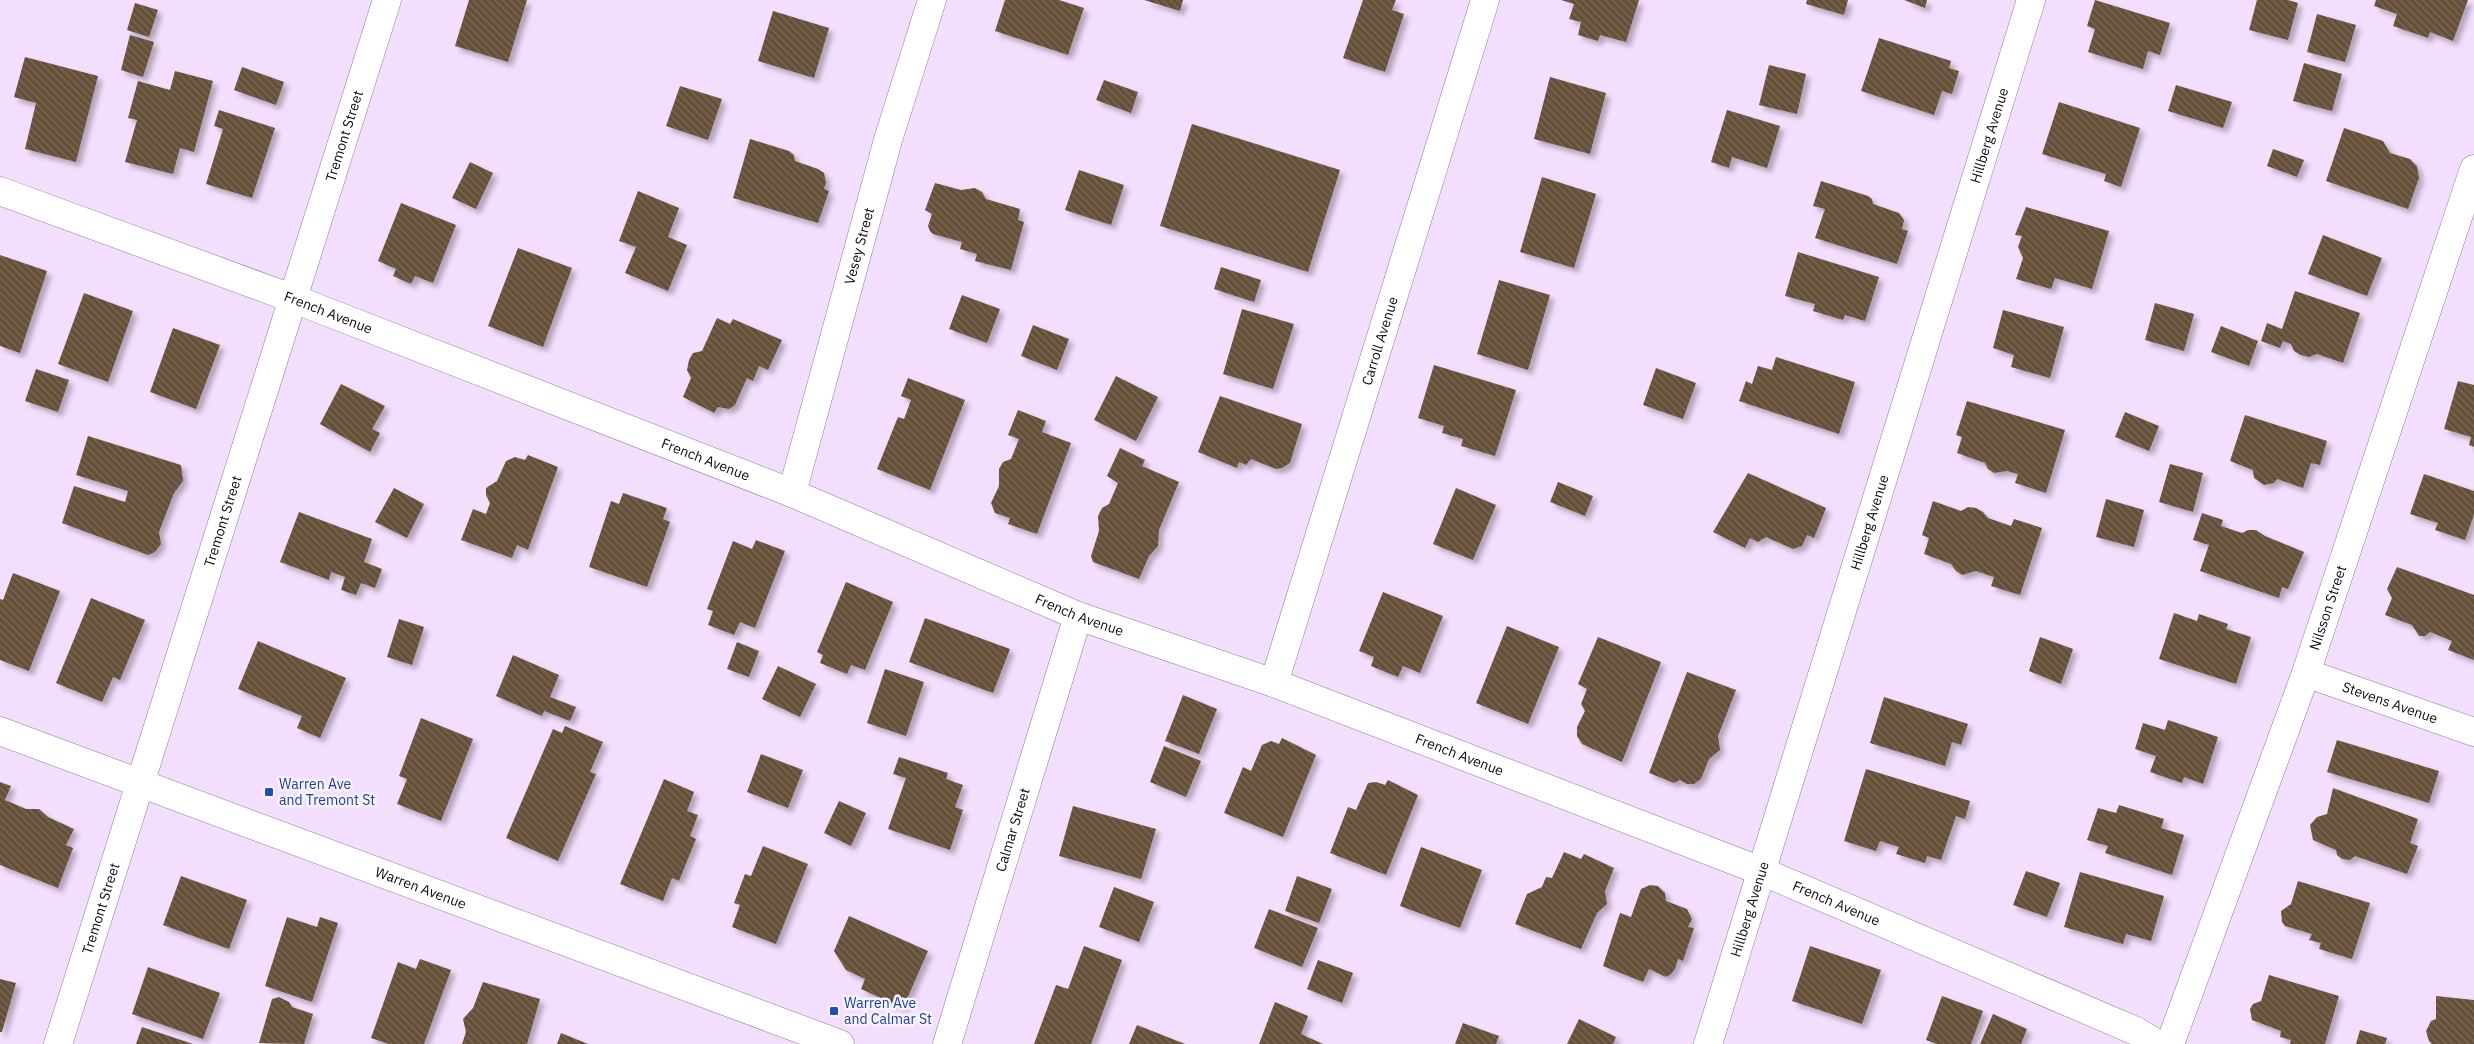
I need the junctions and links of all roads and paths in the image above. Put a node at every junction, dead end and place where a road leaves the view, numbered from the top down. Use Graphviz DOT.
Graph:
graph roads {
  1 [pos="386,0"];
  2 [pos="932,0"];
  3 [pos="1485,0"];
  4 [pos="2031,0"];
  5 [pos="2474,169"];
  6 [pos="0,191"];
  7 [pos="294,299"];
  8 [pos="792,493"];
  9 [pos="1078,616"];
  10 [pos="2306,674"];
  11 [pos="1274,683"];
  12 [pos="0,731"];
  13 [pos="2474,732"];
  14 [pos="139,784"];
  15 [pos="1761,871"];
  16 [pos="58,1044"];
  17 [pos="840,1044"];
  18 [pos="947,1044"];
  19 [pos="1708,1044"];
  20 [pos="2157,1044"];
  21 [pos="2170,1044"];
  1 -- 7 [label="street, Tremont Street"];
  2 -- 8 [label="street, Vesey Street"];
  3 -- 11 [label="street, Carroll Avenue"];
  4 -- 15 [label="street, Hillberg Avenue"];
  5 -- 10 [label="street, Nilsson Street"];
  6 -- 7 [label="street, French Avenue"];
  7 -- 8 [label="street, French Avenue"];
  7 -- 14 [label="street, Tremont Street"];
  8 -- 9 [label="street, French Avenue"];
  9 -- 11 [label="street, French Avenue"];
  9 -- 18 [label="street, Calmar Street"];
  10 -- 13 [label="street, Stevens Avenue"];
  10 -- 21 [label="street, Nilsson Street"];
  11 -- 15 [label="street, French Avenue"];
  12 -- 14 [label="street, Warren Avenue"];
  14 -- 16 [label="street, Tremont Street"];
  14 -- 17 [label="street, Warren Avenue"];
  15 -- 19 [label="street, Hillberg Avenue"];
  15 -- 20 [label="street, French Avenue"];
}
